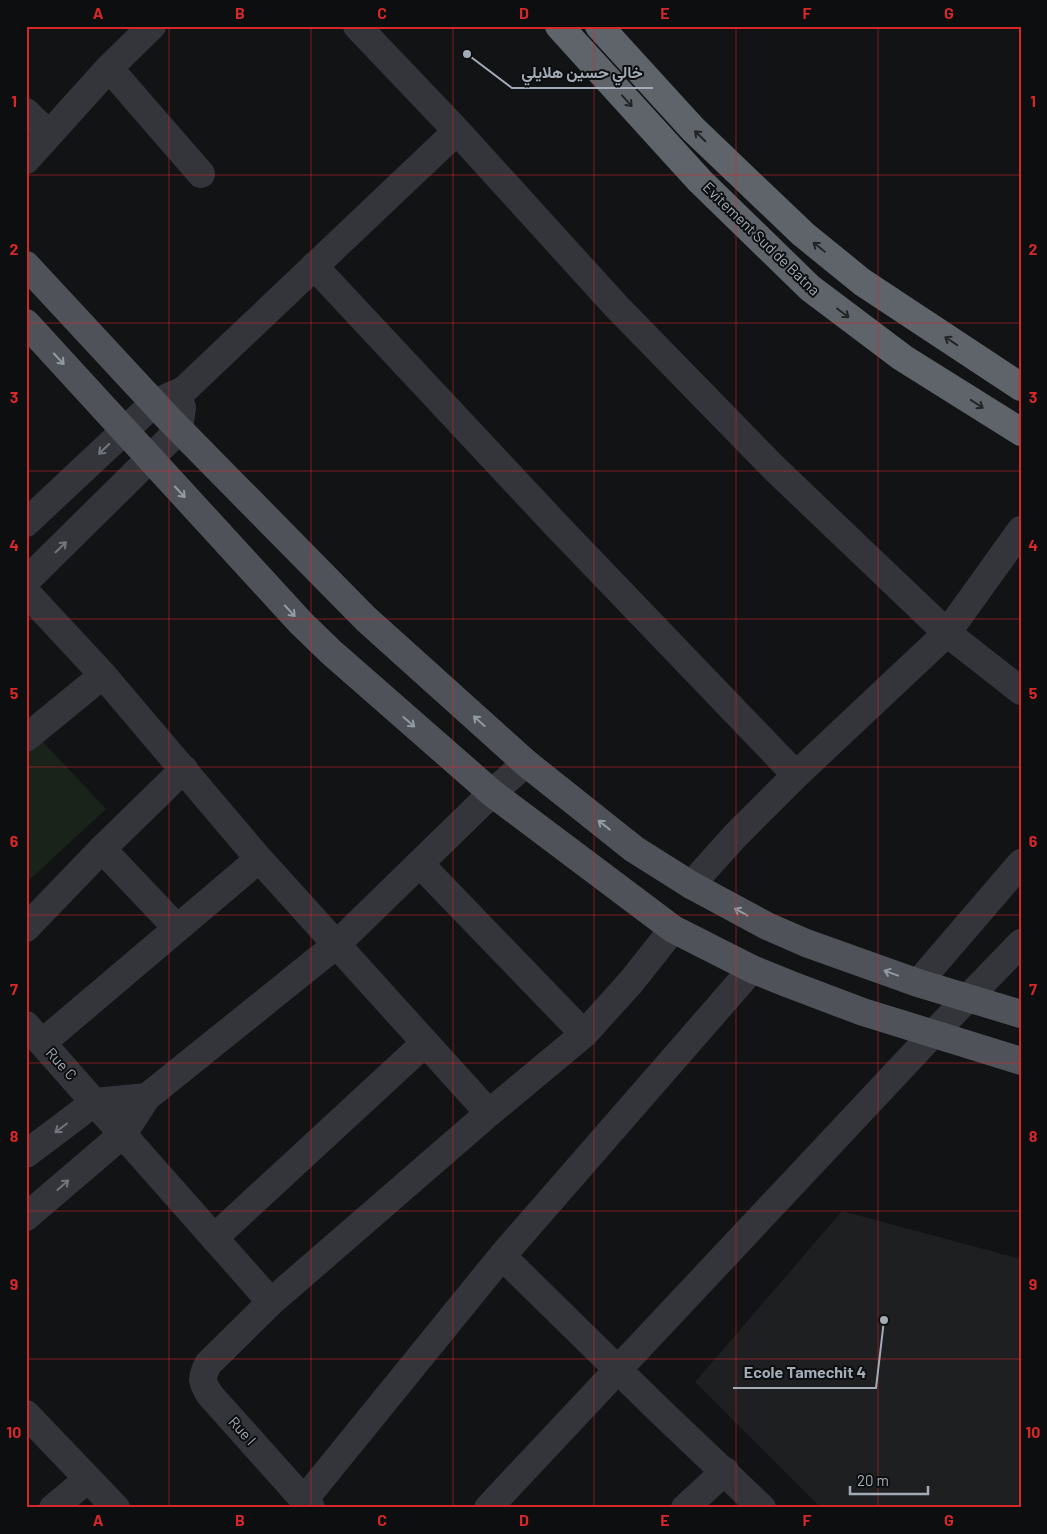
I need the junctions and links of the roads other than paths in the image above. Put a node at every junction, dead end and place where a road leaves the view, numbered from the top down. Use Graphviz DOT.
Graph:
graph roads {
  1 [pos="152,26"];
  2 [pos="356,26"];
  3 [pos="559,26"];
  4 [pos="599,26"];
  5 [pos="109,68"];
  6 [pos="26,112"];
  7 [pos="457,131"];
  8 [pos="49,134"];
  9 [pos="26,160"];
  10 [pos="201,174"];
  11 [pos="26,265"];
  12 [pos="314,266"];
  13 [pos="26,323"];
  14 [pos="1021,387"];
  15 [pos="184,390"];
  16 [pos="154,403"];
  17 [pos="125,429"];
  18 [pos="179,430"];
  19 [pos="1021,432"];
  20 [pos="151,460"];
  21 [pos="26,523"];
  22 [pos="1021,530"];
  23 [pos="26,581"];
  24 [pos="26,592"];
  25 [pos="947,633"];
  26 [pos="103,675"];
  27 [pos="1021,691"];
  28 [pos="26,738"];
  29 [pos="526,763"];
  30 [pos="184,769"];
  31 [pos="796,775"];
  32 [pos="492,794"];
  33 [pos="102,849"];
  34 [pos="259,859"];
  35 [pos="1021,862"];
  36 [pos="420,864"];
  37 [pos="691,885"];
  38 [pos="26,928"];
  39 [pos="177,928"];
  40 [pos="673,929"];
  41 [pos="1021,943"];
  42 [pos="336,945"];
  43 [pos="752,969"];
  44 [pos="918,983"];
  45 [pos="968,999"];
  46 [pos="1021,1014"];
  47 [pos="31,1032"];
  48 [pos="584,1034"];
  49 [pos="932,1035"];
  50 [pos="425,1043"];
  51 [pos="1021,1061"];
  52 [pos="147,1097"];
  53 [pos="95,1102"];
  54 [pos="489,1113"];
  55 [pos="123,1134"];
  56 [pos="26,1154"];
  57 [pos="26,1217"];
  58 [pos="214,1238"];
  59 [pos="502,1256"];
  60 [pos="271,1302"];
  61 [pos="618,1370"];
  62 [pos="26,1414"];
  63 [pos="725,1471"];
  64 [pos="88,1479"];
  65 [pos="307,1504"];
  66 [pos="53,1508"];
  67 [pos="116,1508"];
  68 [pos="488,1508"];
  69 [pos="685,1508"];
  70 [pos="762,1508"];
  1 -- 5 [label="street"];
  2 -- 7 [label="street"];
  3 -- 19 [label="highway, Evitement Sud de Batna, one-way"];
  14 -- 4 [label="highway, one-way"];
  5 -- 8 [label="street"];
  5 -- 10 [label="street"];
  6 -- 8 [label="street"];
  7 -- 12 [label="street"];
  7 -- 25 [label="street"];
  8 -- 9 [label="street"];
  11 -- 16 [label="main road"];
  12 -- 15 [label="street"];
  12 -- 31 [label="street"];
  13 -- 17 [label="main road, one-way"];
  15 -- 16 [label="street"];
  15 -- 18 [label="street"];
  16 -- 17 [label="street"];
  16 -- 18 [label="main road"];
  17 -- 20 [label="main road"];
  17 -- 21 [label="street, one-way"];
  18 -- 20 [label="street"];
  29 -- 18 [label="main road, one-way"];
  23 -- 20 [label="street, one-way"];
  20 -- 32 [label="main road, one-way"];
  22 -- 25 [label="street"];
  24 -- 26 [label="street"];
  25 -- 27 [label="street"];
  25 -- 31 [label="street"];
  26 -- 28 [label="street"];
  26 -- 30 [label="street"];
  29 -- 32 [label="street"];
  37 -- 29 [label="main road, one-way"];
  30 -- 33 [label="street"];
  30 -- 34 [label="street"];
  31 -- 37 [label="street"];
  32 -- 36 [label="street"];
  32 -- 40 [label="main road"];
  33 -- 38 [label="street"];
  33 -- 39 [label="street"];
  34 -- 39 [label="street"];
  34 -- 42 [label="street"];
  35 -- 44 [label="street"];
  36 -- 42 [label="street"];
  36 -- 48 [label="street"];
  44 -- 37 [label="main road, one-way"];
  39 -- 47 [label="street"];
  40 -- 43 [label="main road"];
  40 -- 48 [label="street"];
  41 -- 45 [label="street"];
  42 -- 50 [label="street"];
  42 -- 52 [label="street"];
  43 -- 49 [label="main road"];
  43 -- 59 [label="street"];
  44 -- 45 [label="main road"];
  45 -- 46 [label="main road"];
  45 -- 49 [label="street"];
  47 -- 53 [label="street, Rue C"];
  48 -- 54 [label="street"];
  49 -- 51 [label="main road"];
  49 -- 61 [label="street"];
  50 -- 54 [label="street"];
  50 -- 58 [label="street"];
  52 -- 53 [label="street"];
  52 -- 55 [label="street"];
  53 -- 55 [label="street, Rue C"];
  53 -- 56 [label="street, one-way"];
  54 -- 60 [label="street"];
  57 -- 55 [label="street, one-way"];
  55 -- 58 [label="street, Rue C"];
  58 -- 60 [label="street, Rue C"];
  59 -- 61 [label="street"];
  59 -- 65 [label="street"];
  60 -- 65 [label="street, Rue I"];
  61 -- 63 [label="street"];
  61 -- 68 [label="street"];
  62 -- 64 [label="street"];
  63 -- 69 [label="street"];
  63 -- 70 [label="street"];
  64 -- 66 [label="street"];
  64 -- 67 [label="street"];
}
